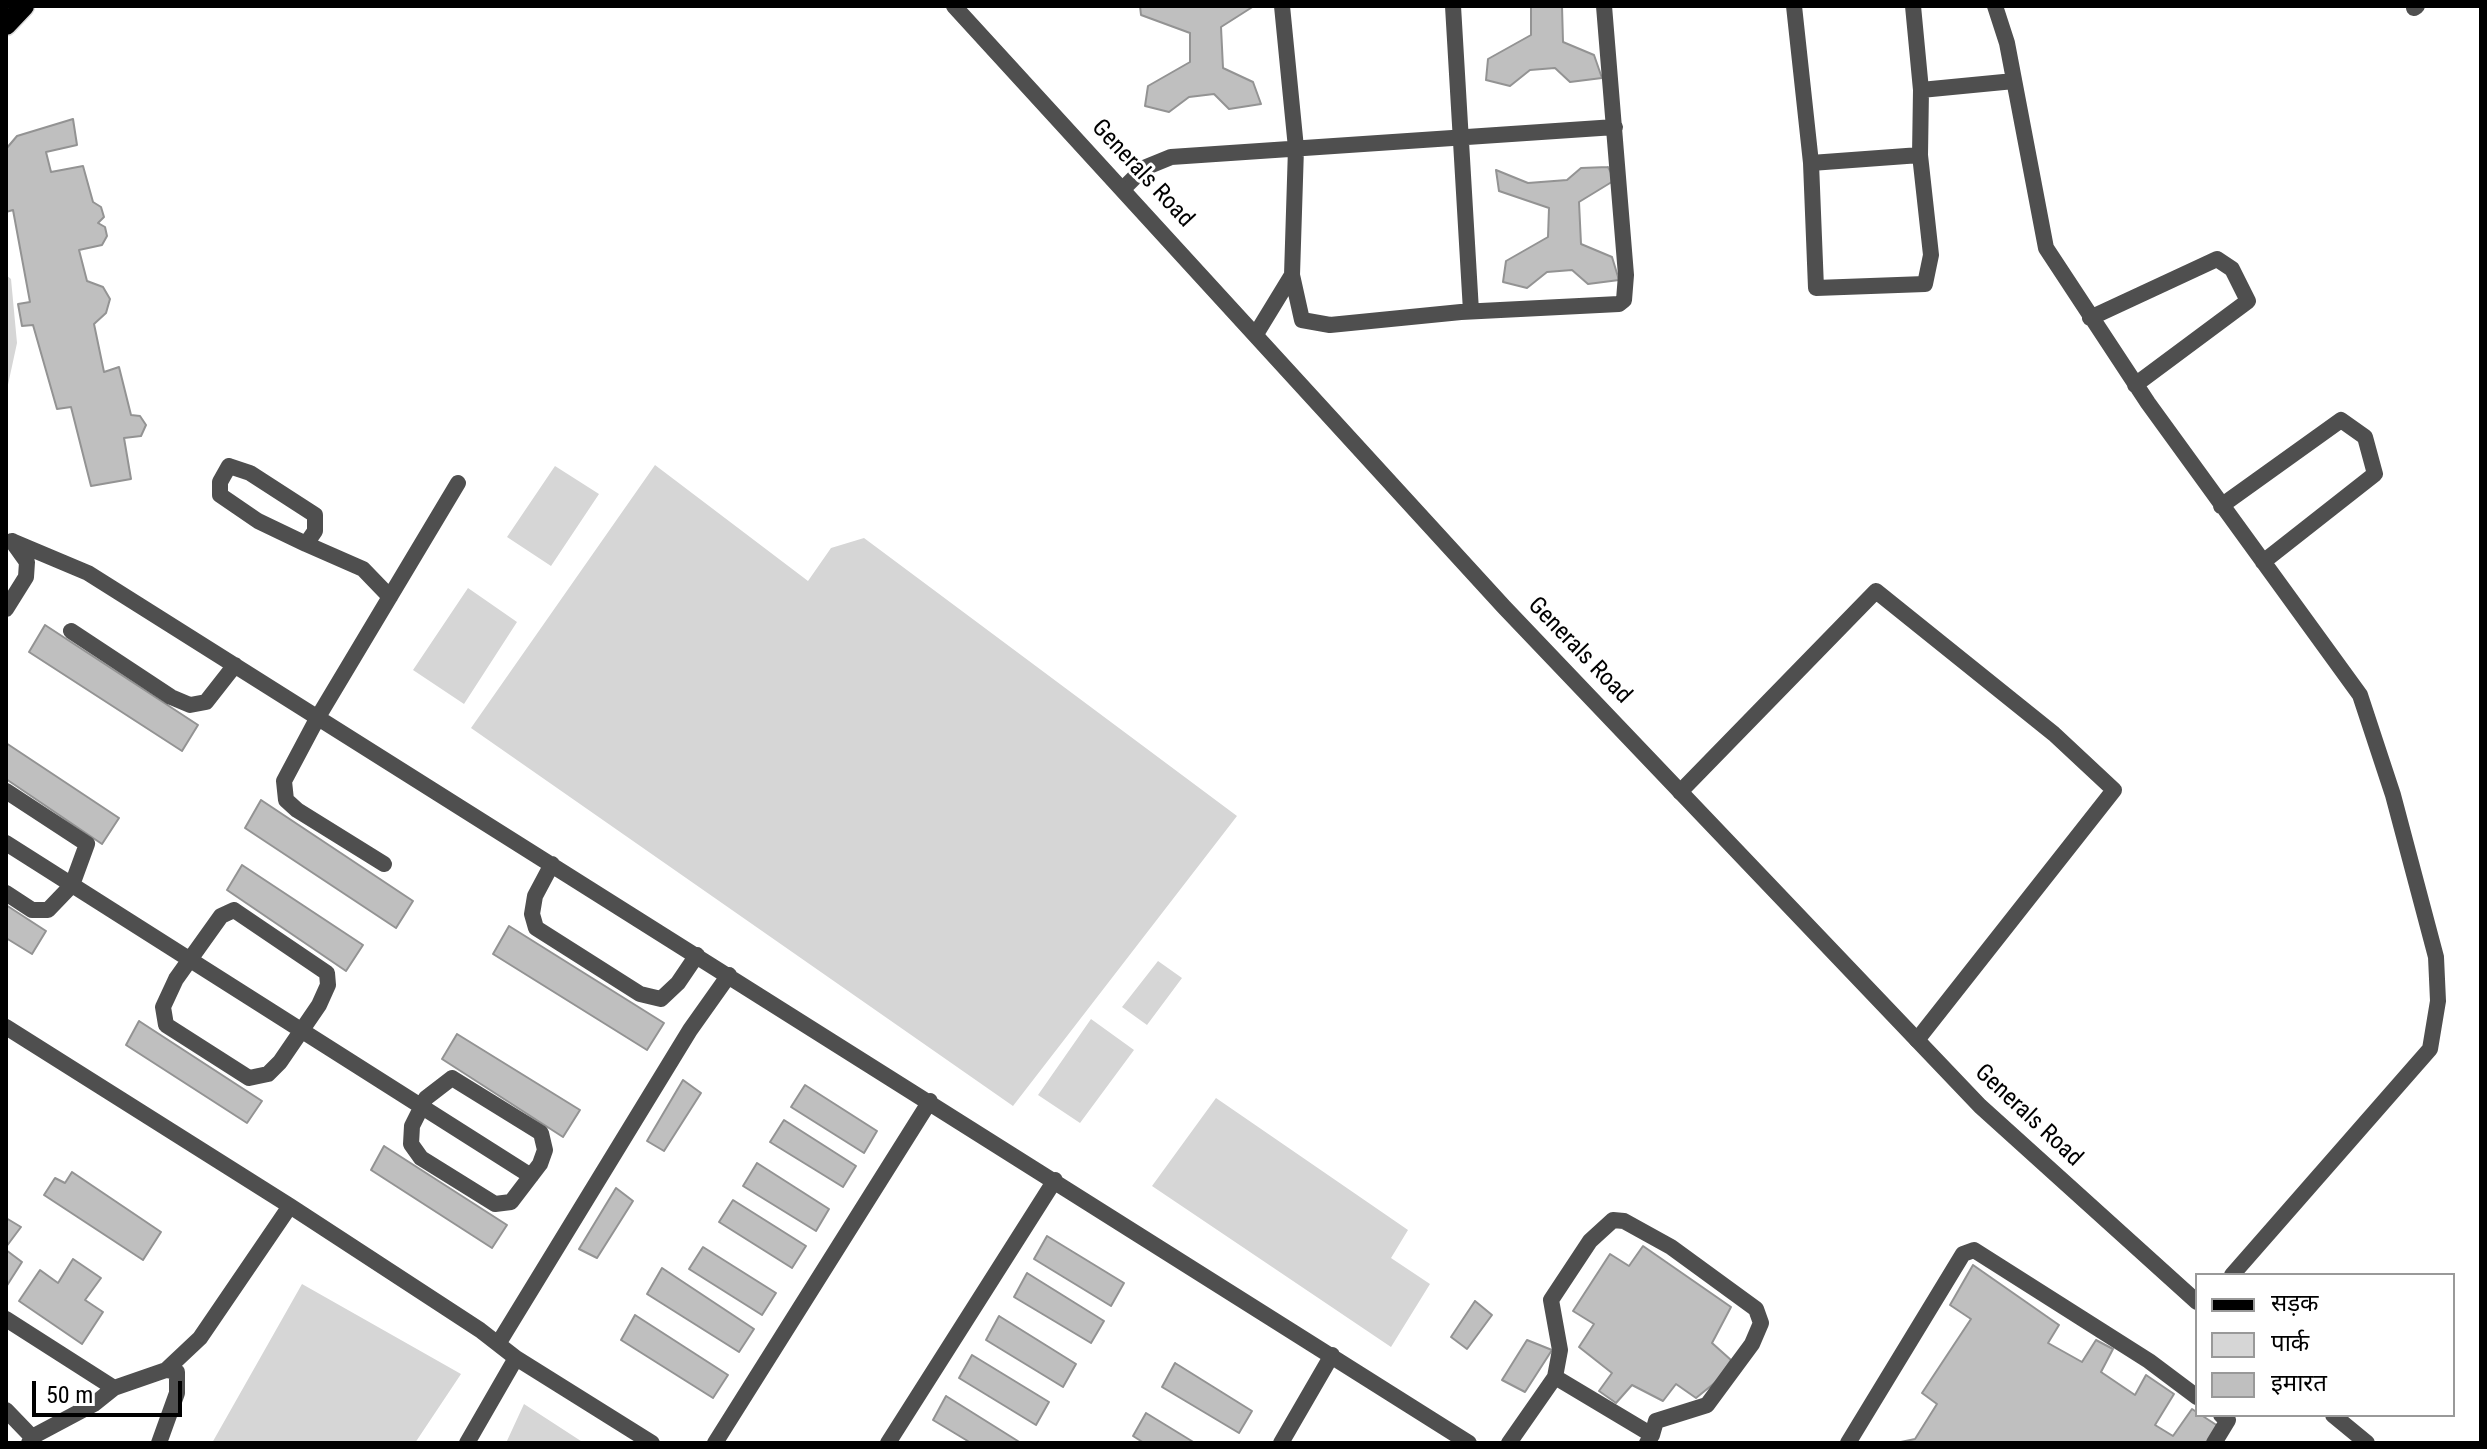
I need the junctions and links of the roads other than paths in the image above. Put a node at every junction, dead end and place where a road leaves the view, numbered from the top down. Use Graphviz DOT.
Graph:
graph roads {
  1 [pos="24,6"];
  2 [pos="954,6"];
  3 [pos="1282,6"];
  4 [pos="1453,6"];
  5 [pos="1604,6"];
  6 [pos="1794,6"];
  7 [pos="1913,6"];
  8 [pos="1995,6"];
  9 [pos="6,25"];
  10 [pos="2014,81"];
  11 [pos="1921,90"];
  12 [pos="1615,127"];
  13 [pos="1463,138"];
  14 [pos="1296,148"];
  15 [pos="1920,155"];
  16 [pos="1811,163"];
  17 [pos="1123,189"];
  18 [pos="1292,275"];
  19 [pos="1460,312"];
  20 [pos="2090,318"];
  21 [pos="1256,334"];
  22 [pos="2135,385"];
  23 [pos="458,483"];
  24 [pos="2221,506"];
  25 [pos="9,539"];
  26 [pos="306,544"];
  27 [pos="2263,562"];
  28 [pos="390,597"];
  29 [pos="6,609"];
  30 [pos="71,631"];
  31 [pos="235,665"];
  32 [pos="318,717"];
  33 [pos="6,791"];
  34 [pos="1680,792"];
  35 [pos="6,843"];
  36 [pos="384,864"];
  37 [pos="552,864"];
  38 [pos="72,885"];
  39 [pos="6,893"];
  40 [pos="697,955"];
  41 [pos="189,960"];
  42 [pos="729,975"];
  43 [pos="6,1027"];
  44 [pos="300,1031"];
  45 [pos="1917,1040"];
  46 [pos="930,1101"];
  47 [pos="421,1109"];
  48 [pos="531,1176"];
  49 [pos="1055,1180"];
  50 [pos="290,1206"];
  51 [pos="2234,1273"];
  52 [pos="2195,1300"];
  53 [pos="6,1319"];
  54 [pos="498,1344"];
  55 [pos="1332,1355"];
  56 [pos="516,1358"];
  57 [pos="166,1370"];
  58 [pos="1555,1377"];
  59 [pos="114,1388"];
  60 [pos="2195,1396"];
  61 [pos="6,1410"];
  62 [pos="2224,1417"];
  63 [pos="2335,1417"];
  64 [pos="1650,1439"];
  65 [pos="31,1440"];
  66 [pos="159,1443"];
  67 [pos="467,1443"];
  68 [pos="652,1443"];
  69 [pos="715,1443"];
  70 [pos="888,1443"];
  71 [pos="1281,1443"];
  72 [pos="1469,1443"];
  73 [pos="1509,1443"];
  74 [pos="1848,1443"];
  75 [pos="2214,1443"];
  76 [pos="2367,1443"];
  1 -- 9 [label="main road"];
  2 -- 17 [label="street, Generals Road"];
  3 -- 14 [label="street"];
  4 -- 13 [label="street"];
  5 -- 12 [label="street"];
  6 -- 16 [label="street"];
  7 -- 11 [label="street"];
  8 -- 10 [label="street"];
  10 -- 11 [label="street"];
  10 -- 20 [label="street"];
  11 -- 15 [label="street"];
  12 -- 13 [label="street"];
  12 -- 19 [label="street"];
  13 -- 14 [label="street"];
  13 -- 19 [label="street"];
  14 -- 17 [label="street"];
  14 -- 18 [label="street"];
  15 -- 16 [label="street"];
  15 -- 16 [label="street"];
  17 -- 21 [label="street, Generals Road"];
  18 -- 19 [label="street"];
  18 -- 21 [label="street"];
  20 -- 22 [label="street"];
  20 -- 22 [label="street"];
  21 -- 34 [label="street, Generals Road"];
  22 -- 24 [label="street"];
  23 -- 28 [label="street"];
  24 -- 27 [label="street"];
  24 -- 27 [label="street"];
  25 -- 29 [label="street"];
  25 -- 31 [label="street"];
  26 -- 26 [label="street"];
  26 -- 28 [label="street"];
  27 -- 51 [label="street"];
  28 -- 32 [label="street"];
  30 -- 31 [label="street"];
  31 -- 32 [label="street"];
  32 -- 36 [label="street"];
  32 -- 37 [label="street"];
  33 -- 38 [label="street"];
  34 -- 45 [label="street, Generals Road"];
  34 -- 45 [label="street"];
  35 -- 38 [label="street"];
  37 -- 40 [label="street"];
  37 -- 40 [label="street"];
  38 -- 39 [label="street"];
  38 -- 41 [label="street"];
  40 -- 42 [label="street"];
  41 -- 44 [label="street"];
  41 -- 44 [label="street"];
  41 -- 44 [label="street"];
  42 -- 46 [label="street"];
  42 -- 54 [label="street"];
  43 -- 50 [label="street"];
  44 -- 47 [label="street"];
  45 -- 52 [label="street, Generals Road"];
  46 -- 49 [label="street"];
  46 -- 69 [label="street"];
  47 -- 48 [label="street"];
  47 -- 48 [label="street"];
  47 -- 48 [label="street"];
  49 -- 55 [label="street"];
  49 -- 70 [label="street"];
  50 -- 54 [label="street"];
  50 -- 57 [label="street"];
  53 -- 59 [label="street"];
  54 -- 56 [label="street"];
  55 -- 71 [label="street"];
  55 -- 72 [label="street"];
  56 -- 67 [label="street"];
  56 -- 68 [label="street"];
  57 -- 59 [label="street"];
  57 -- 66 [label="street"];
  58 -- 64 [label="street"];
  58 -- 64 [label="street"];
  58 -- 73 [label="street"];
  59 -- 65 [label="street"];
  60 -- 74 [label="street"];
  61 -- 65 [label="street"];
  62 -- 75 [label="street"];
  63 -- 76 [label="street"];
}
